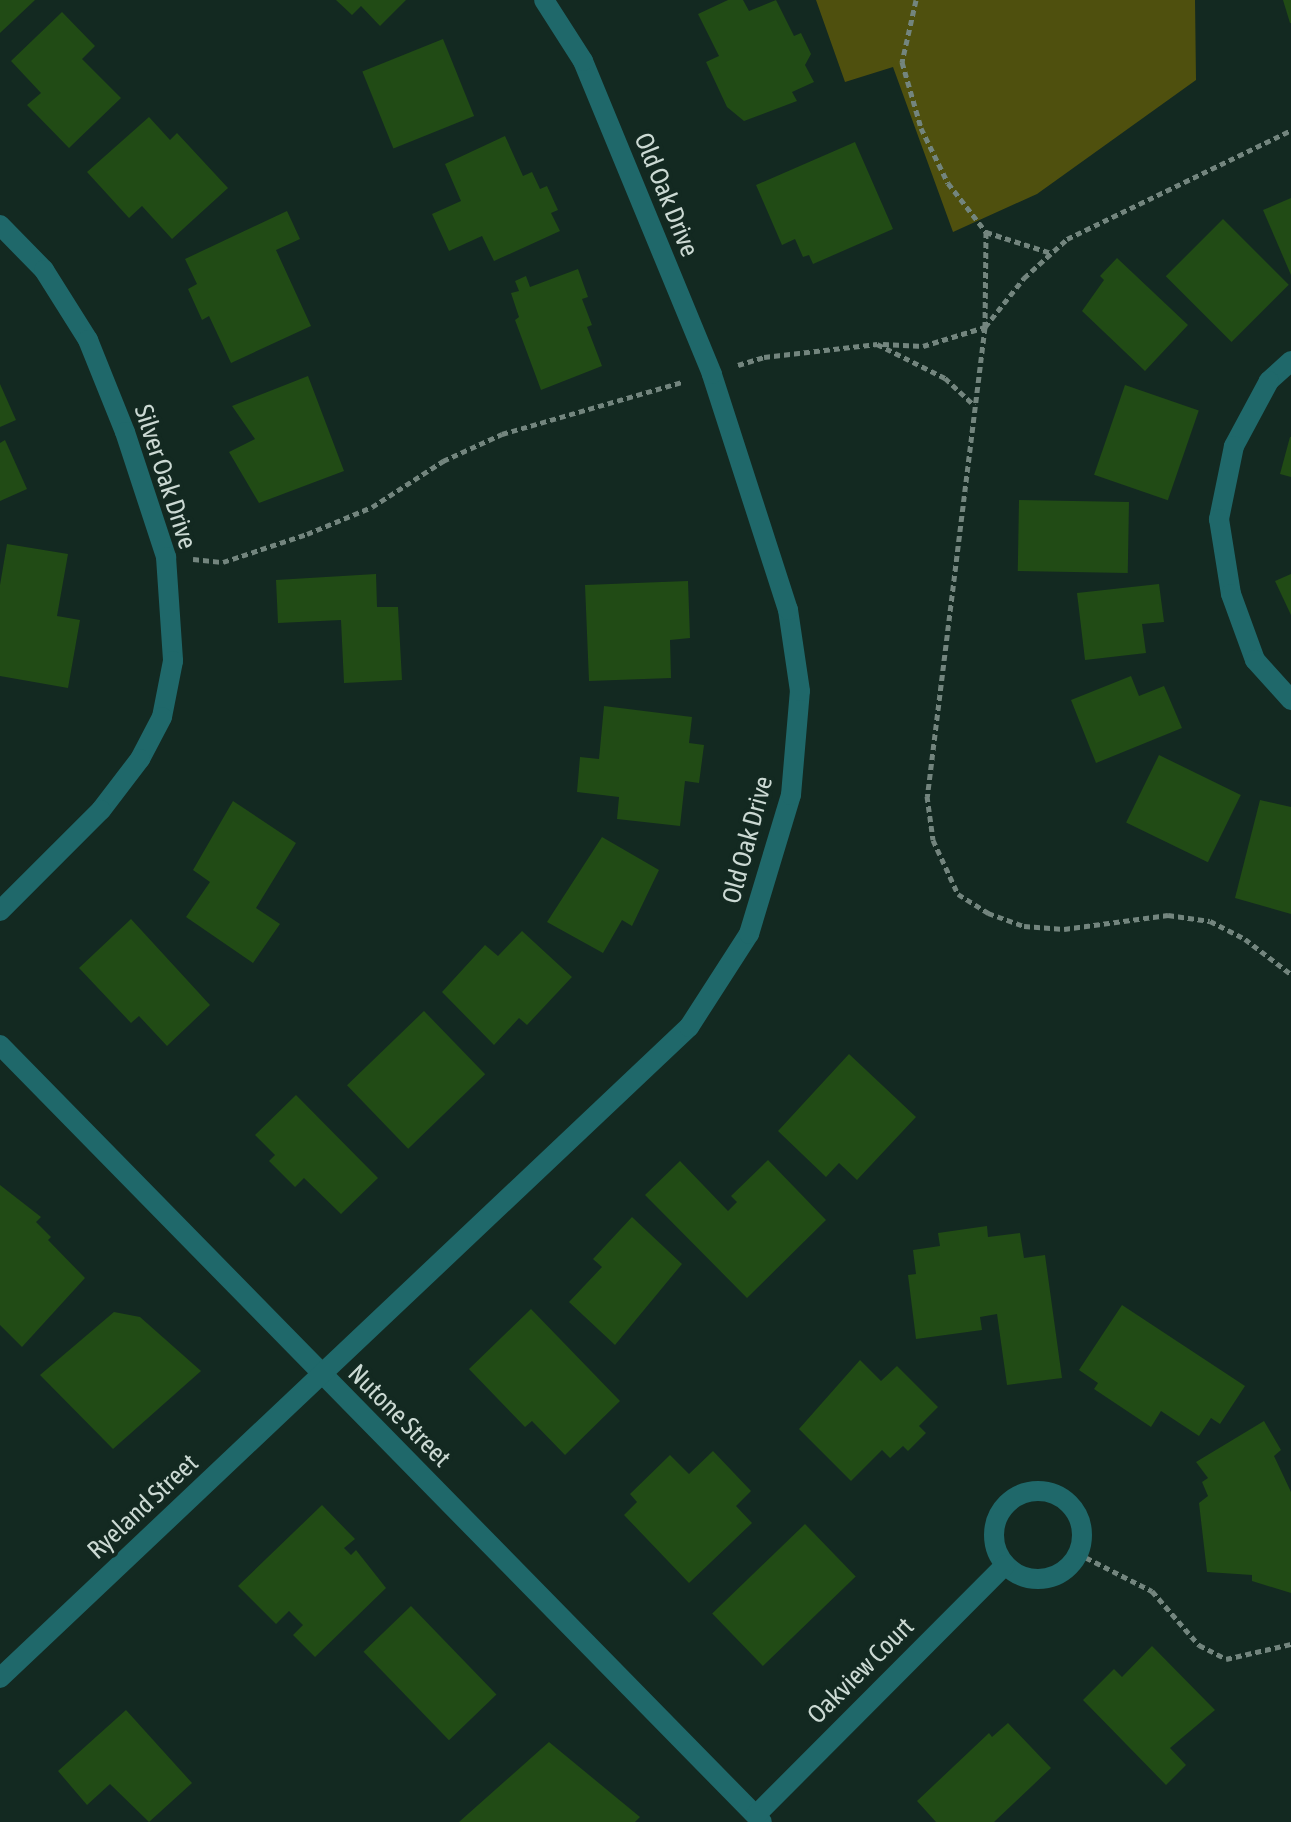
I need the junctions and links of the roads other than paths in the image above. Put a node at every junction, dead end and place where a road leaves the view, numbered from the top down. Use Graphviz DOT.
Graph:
graph roads {
  1 [pos="544,0"];
  2 [pos="0,225"];
  3 [pos="1291,361"];
  4 [pos="1291,700"];
  5 [pos="0,911"];
  6 [pos="0,1045"];
  7 [pos="321,1375"];
  8 [pos="1005,1565"];
  9 [pos="0,1678"];
  10 [pos="759,1819"];
  1 -- 7 [label="street, Old Oak Drive"];
  2 -- 5 [label="street, Silver Oak Drive"];
  3 -- 4 [label="street"];
  6 -- 7 [label="street, Nutone Street"];
  7 -- 9 [label="street, Ryeland Street"];
  7 -- 10 [label="street, Nutone Street"];
  8 -- 8 [label="street"];
  8 -- 10 [label="street, Oakview Court"];
}
